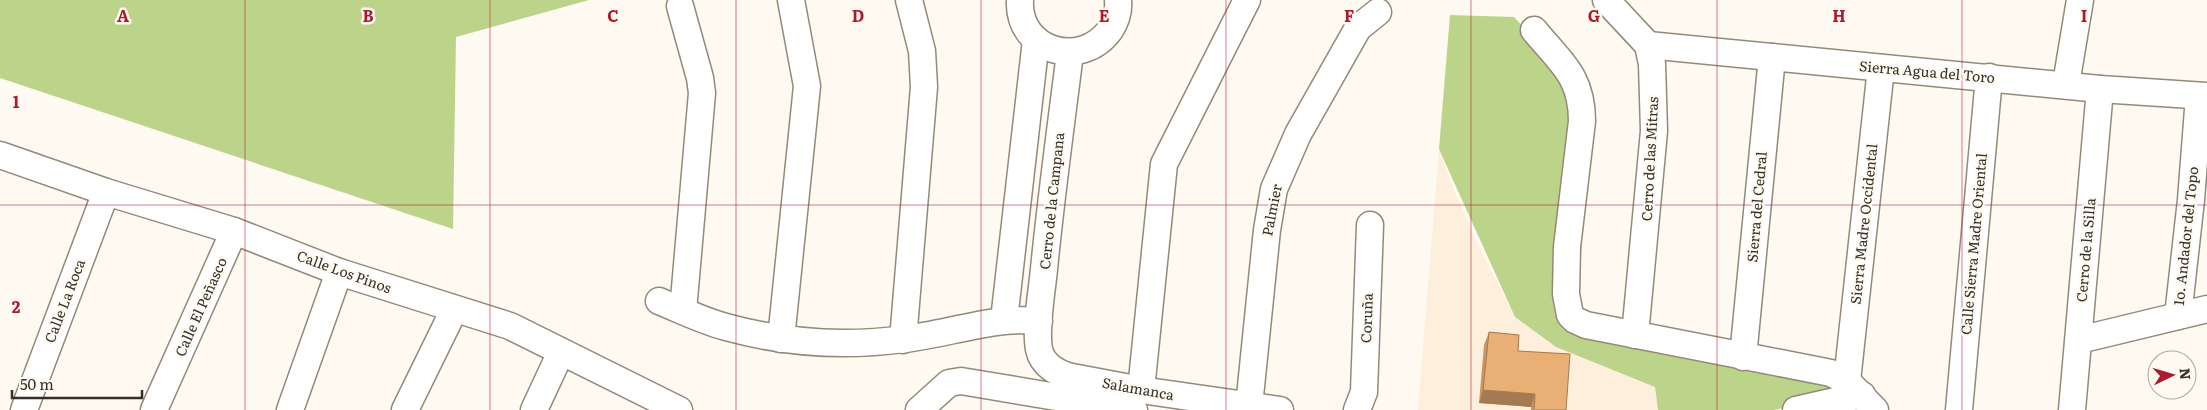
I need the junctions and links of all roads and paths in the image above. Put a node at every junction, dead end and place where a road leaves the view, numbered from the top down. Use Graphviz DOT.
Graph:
graph roads {
  1 [pos="791,0"];
  2 [pos="909,0"];
  3 [pos="1020,0"];
  4 [pos="1118,0"];
  5 [pos="1247,0"];
  6 [pos="1606,0"];
  7 [pos="2080,0"];
  8 [pos="680,6"];
  9 [pos="1378,12"];
  10 [pos="1534,30"];
  11 [pos="1036,40"];
  12 [pos="1648,45"];
  13 [pos="1070,53"];
  14 [pos="1772,57"];
  15 [pos="1881,68"];
  16 [pos="1990,78"];
  17 [pos="2066,84"];
  18 [pos="2100,89"];
  19 [pos="2203,96"];
  20 [pos="0,155"];
  21 [pos="106,192"];
  22 [pos="2199,201"];
  23 [pos="1370,225"];
  24 [pos="234,231"];
  25 [pos="339,272"];
  26 [pos="659,301"];
  27 [pos="2207,309"];
  28 [pos="454,310"];
  29 [pos="683,311"];
  30 [pos="2178,316"];
  31 [pos="1004,320"];
  32 [pos="1039,321"];
  33 [pos="1635,334"];
  34 [pos="781,339"];
  35 [pos="903,340"];
  36 [pos="2079,340"];
  37 [pos="1039,350"];
  38 [pos="561,352"];
  39 [pos="1743,357"];
  40 [pos="1861,396"];
  41 [pos="1138,400"];
  42 [pos="1249,406"];
  43 [pos="674,409"];
  44 [pos="24,410"];
  45 [pos="154,410"];
  46 [pos="290,410"];
  47 [pos="405,410"];
  48 [pos="534,410"];
  49 [pos="919,410"];
  50 [pos="1280,410"];
  51 [pos="1357,410"];
  52 [pos="1796,410"];
  53 [pos="1959,410"];
  54 [pos="2072,410"];
  1 -- 34 [label="street"];
  2 -- 35 [label="street"];
  3 -- 11 [label="street"];
  4 -- 13 [label="street"];
  5 -- 41 [label="street"];
  6 -- 12 [label="street"];
  7 -- 17 [label="street"];
  8 -- 29 [label="street"];
  9 -- 42 [label="street, Palmier"];
  10 -- 33 [label="street"];
  11 -- 13 [label="street"];
  11 -- 31 [label="street"];
  12 -- 14 [label="street, Sierra Agua del Toro"];
  12 -- 33 [label="street, Cerro de las Mitras"];
  13 -- 32 [label="street, Cerro de la Campana"];
  14 -- 15 [label="street, Sierra Agua del Toro"];
  14 -- 39 [label="street, Sierra del Cedral"];
  15 -- 16 [label="street, Sierra Agua del Toro"];
  15 -- 40 [label="street, Sierra Madre Occidental"];
  16 -- 17 [label="street, Sierra Agua del Toro"];
  16 -- 53 [label="street, Calle Sierra Madre Oriental"];
  17 -- 18 [label="street, Sierra Agua del Toro"];
  18 -- 19 [label="street, Sierra Agua del Toro"];
  18 -- 36 [label="street, Cerro de la Silla"];
  19 -- 22 [label="street, 1o. Andador del Topo"];
  20 -- 21 [label="street, Calle Los Pinos"];
  21 -- 24 [label="street, Calle Los Pinos"];
  21 -- 44 [label="street, Calle La Roca"];
  22 -- 30 [label="street, 1o. Andador del Topo"];
  23 -- 51 [label="street, Coruña"];
  24 -- 25 [label="street, Calle Los Pinos"];
  24 -- 45 [label="street, Calle El Peñasco"];
  25 -- 28 [label="street, Calle Los Pinos"];
  25 -- 46 [label="street"];
  26 -- 29 [label="street"];
  27 -- 30 [label="street"];
  28 -- 38 [label="street, Calle Los Pinos"];
  28 -- 47 [label="street"];
  29 -- 34 [label="street"];
  30 -- 36 [label="street"];
  31 -- 32 [label="street"];
  31 -- 35 [label="street"];
  32 -- 37 [label="street, Cerro de la Campana"];
  33 -- 39 [label="street"];
  34 -- 35 [label="street"];
  36 -- 54 [label="street, Cerro de la Silla"];
  37 -- 41 [label="street, Salamanca"];
  38 -- 43 [label="street, Calle Los Pinos"];
  38 -- 48 [label="street"];
  39 -- 40 [label="street"];
  40 -- 52 [label="street"];
  41 -- 42 [label="street, Salamanca"];
  41 -- 49 [label="street"];
  42 -- 50 [label="street, Salamanca"];
}
